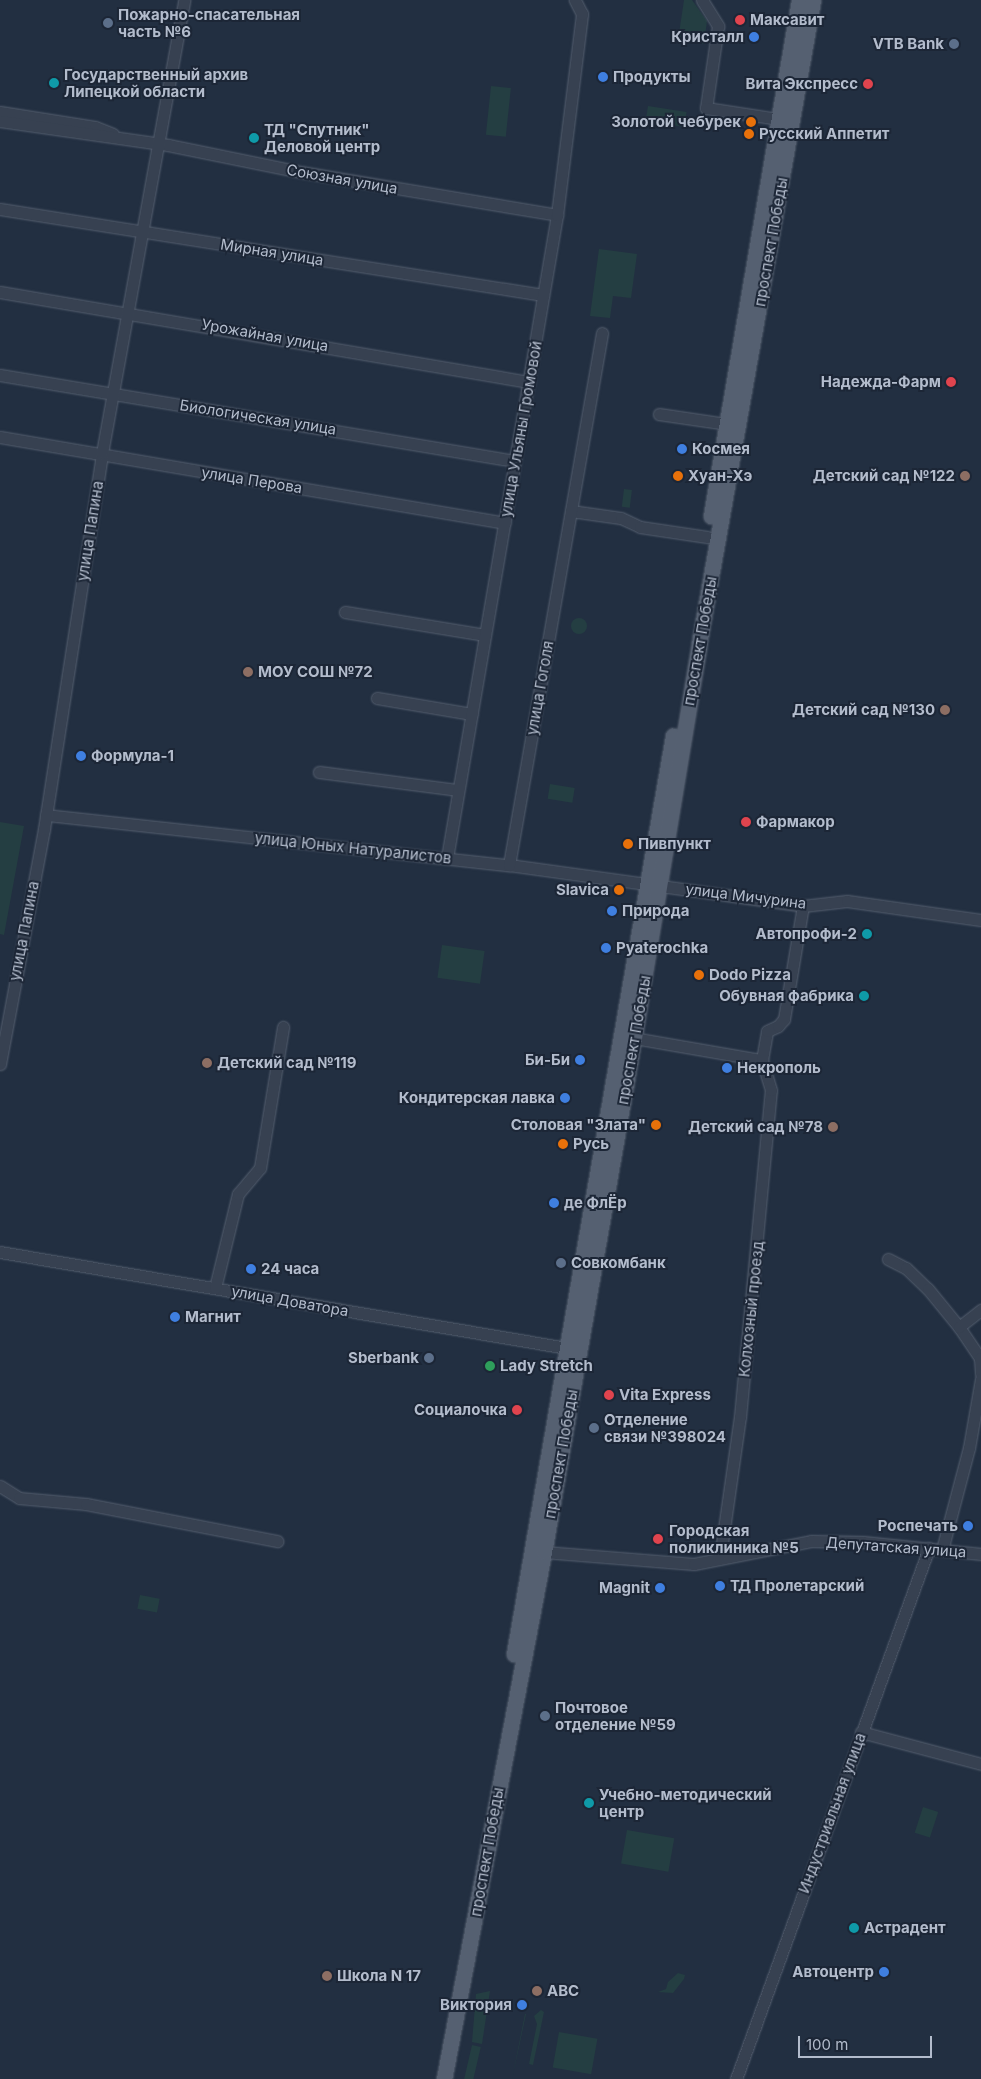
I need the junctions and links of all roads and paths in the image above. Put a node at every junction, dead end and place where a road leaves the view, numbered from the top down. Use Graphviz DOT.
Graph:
graph roads {
  1 [pos="184,0"];
  2 [pos="575,0"];
  3 [pos="702,0"];
  4 [pos="799,0"];
  5 [pos="812,0"];
  6 [pos="0,112"];
  7 [pos="779,119"];
  8 [pos="0,121"];
  9 [pos="127,139"];
  10 [pos="156,143"];
  11 [pos="0,209"];
  12 [pos="557,215"];
  13 [pos="142,231"];
  14 [pos="0,292"];
  15 [pos="543,296"];
  16 [pos="128,313"];
  17 [pos="602,333"];
  18 [pos="0,375"];
  19 [pos="529,382"];
  20 [pos="113,393"];
  21 [pos="659,414"];
  22 [pos="727,424"];
  23 [pos="0,437"];
  24 [pos="102,452"];
  25 [pos="515,461"];
  26 [pos="571,510"];
  27 [pos="504,523"];
  28 [pos="708,538"];
  29 [pos="345,612"];
  30 [pos="486,635"];
  31 [pos="377,698"];
  32 [pos="472,714"];
  33 [pos="319,772"];
  34 [pos="457,790"];
  35 [pos="46,815"];
  36 [pos="448,858"];
  37 [pos="510,865"];
  38 [pos="654,884"];
  39 [pos="803,906"];
  40 [pos="981,920"];
  41 [pos="283,1027"];
  42 [pos="634,1038"];
  43 [pos="762,1060"];
  44 [pos="0,1064"];
  45 [pos="0,1252"];
  46 [pos="888,1259"];
  47 [pos="215,1288"];
  48 [pos="981,1310"];
  49 [pos="959,1326"];
  50 [pos="573,1349"];
  51 [pos="981,1358"];
  52 [pos="981,1374"];
  53 [pos="981,1379"];
  54 [pos="981,1447"];
  55 [pos="969,1448"];
  56 [pos="0,1486"];
  57 [pos="277,1541"];
  58 [pos="929,1548"];
  59 [pos="942,1550"];
  60 [pos="544,1552"];
  61 [pos="981,1554"];
  62 [pos="720,1557"];
  63 [pos="861,1732"];
  64 [pos="981,1764"];
  65 [pos="434,2079"];
  66 [pos="444,2079"];
  67 [pos="736,2079"];
  1 -- 10 [label="street, улица Папина"];
  2 -- 12 [label="street, улица Ульяны Громовой"];
  3 -- 7 [label="street"];
  4 -- 7 [label="main road, проспект Победы"];
  5 -- 38 [label="main road, проспект Победы"];
  6 -- 9 [label="street, Союзная улица"];
  7 -- 22 [label="main road, проспект Победы"];
  8 -- 9 [label="street, Союзная улица"];
  9 -- 10 [label="street, Союзная улица"];
  10 -- 12 [label="street, Союзная улица"];
  10 -- 13 [label="street, улица Папина"];
  11 -- 13 [label="street, Мирная улица"];
  12 -- 15 [label="street, улица Ульяны Громовой"];
  13 -- 15 [label="street, Мирная улица"];
  13 -- 16 [label="street, улица Папина"];
  14 -- 16 [label="street, Урожайная улица"];
  15 -- 19 [label="street, улица Ульяны Громовой"];
  16 -- 19 [label="street, Урожайная улица"];
  16 -- 20 [label="street, улица Папина"];
  17 -- 26 [label="street, улица Гоголя"];
  18 -- 20 [label="street, Биологическая улица"];
  19 -- 25 [label="street, улица Ульяны Громовой"];
  20 -- 24 [label="street, улица Папина"];
  20 -- 25 [label="street, Биологическая улица"];
  21 -- 22 [label="street"];
  22 -- 28 [label="main road, проспект Победы"];
  23 -- 24 [label="street, улица Перова"];
  24 -- 27 [label="street, улица Перова"];
  24 -- 35 [label="street, улица Папина"];
  25 -- 27 [label="street, улица Ульяны Громовой"];
  26 -- 28 [label="street"];
  26 -- 37 [label="street, улица Гоголя"];
  27 -- 30 [label="street, улица Ульяны Громовой"];
  28 -- 38 [label="main road, проспект Победы"];
  29 -- 30 [label="street"];
  30 -- 32 [label="street, улица Ульяны Громовой"];
  31 -- 32 [label="street"];
  32 -- 34 [label="street, улица Ульяны Громовой"];
  33 -- 34 [label="street"];
  34 -- 36 [label="street, улица Ульяны Громовой"];
  35 -- 36 [label="street, улица Юных Натуралистов"];
  35 -- 44 [label="street, улица Папина"];
  36 -- 37 [label="street, улица Юных Натуралистов"];
  37 -- 38 [label="street, улица Юных Натуралистов"];
  38 -- 39 [label="street, улица Мичурина"];
  38 -- 42 [label="main road, проспект Победы"];
  38 -- 50 [label="main road, проспект Победы"];
  39 -- 40 [label="street, улица Мичурина"];
  39 -- 43 [label="street, Колхозный проезд"];
  41 -- 47 [label="street"];
  42 -- 43 [label="street"];
  42 -- 50 [label="main road, проспект Победы"];
  43 -- 62 [label="street, Колхозный проезд"];
  45 -- 47 [label="street, улица Доватора"];
  46 -- 49 [label="street"];
  47 -- 50 [label="street, улица Доватора"];
  48 -- 49 [label="street"];
  49 -- 51 [label="street"];
  50 -- 60 [label="main road, проспект Победы"];
  50 -- 65 [label="main road, проспект Победы"];
  51 -- 52 [label="street"];
  53 -- 55 [label="street"];
  54 -- 55 [label="street"];
  55 -- 59 [label="street"];
  56 -- 57 [label="street"];
  58 -- 59 [label="street, Депутатская улица"];
  58 -- 62 [label="street, Депутатская улица"];
  58 -- 63 [label="street, Индустриальная улица"];
  59 -- 61 [label="street, Депутатская улица"];
  60 -- 62 [label="street, Депутатская улица"];
  60 -- 66 [label="main road, проспект Победы"];
  63 -- 64 [label="street"];
  63 -- 67 [label="street, Индустриальная улица"];
}
